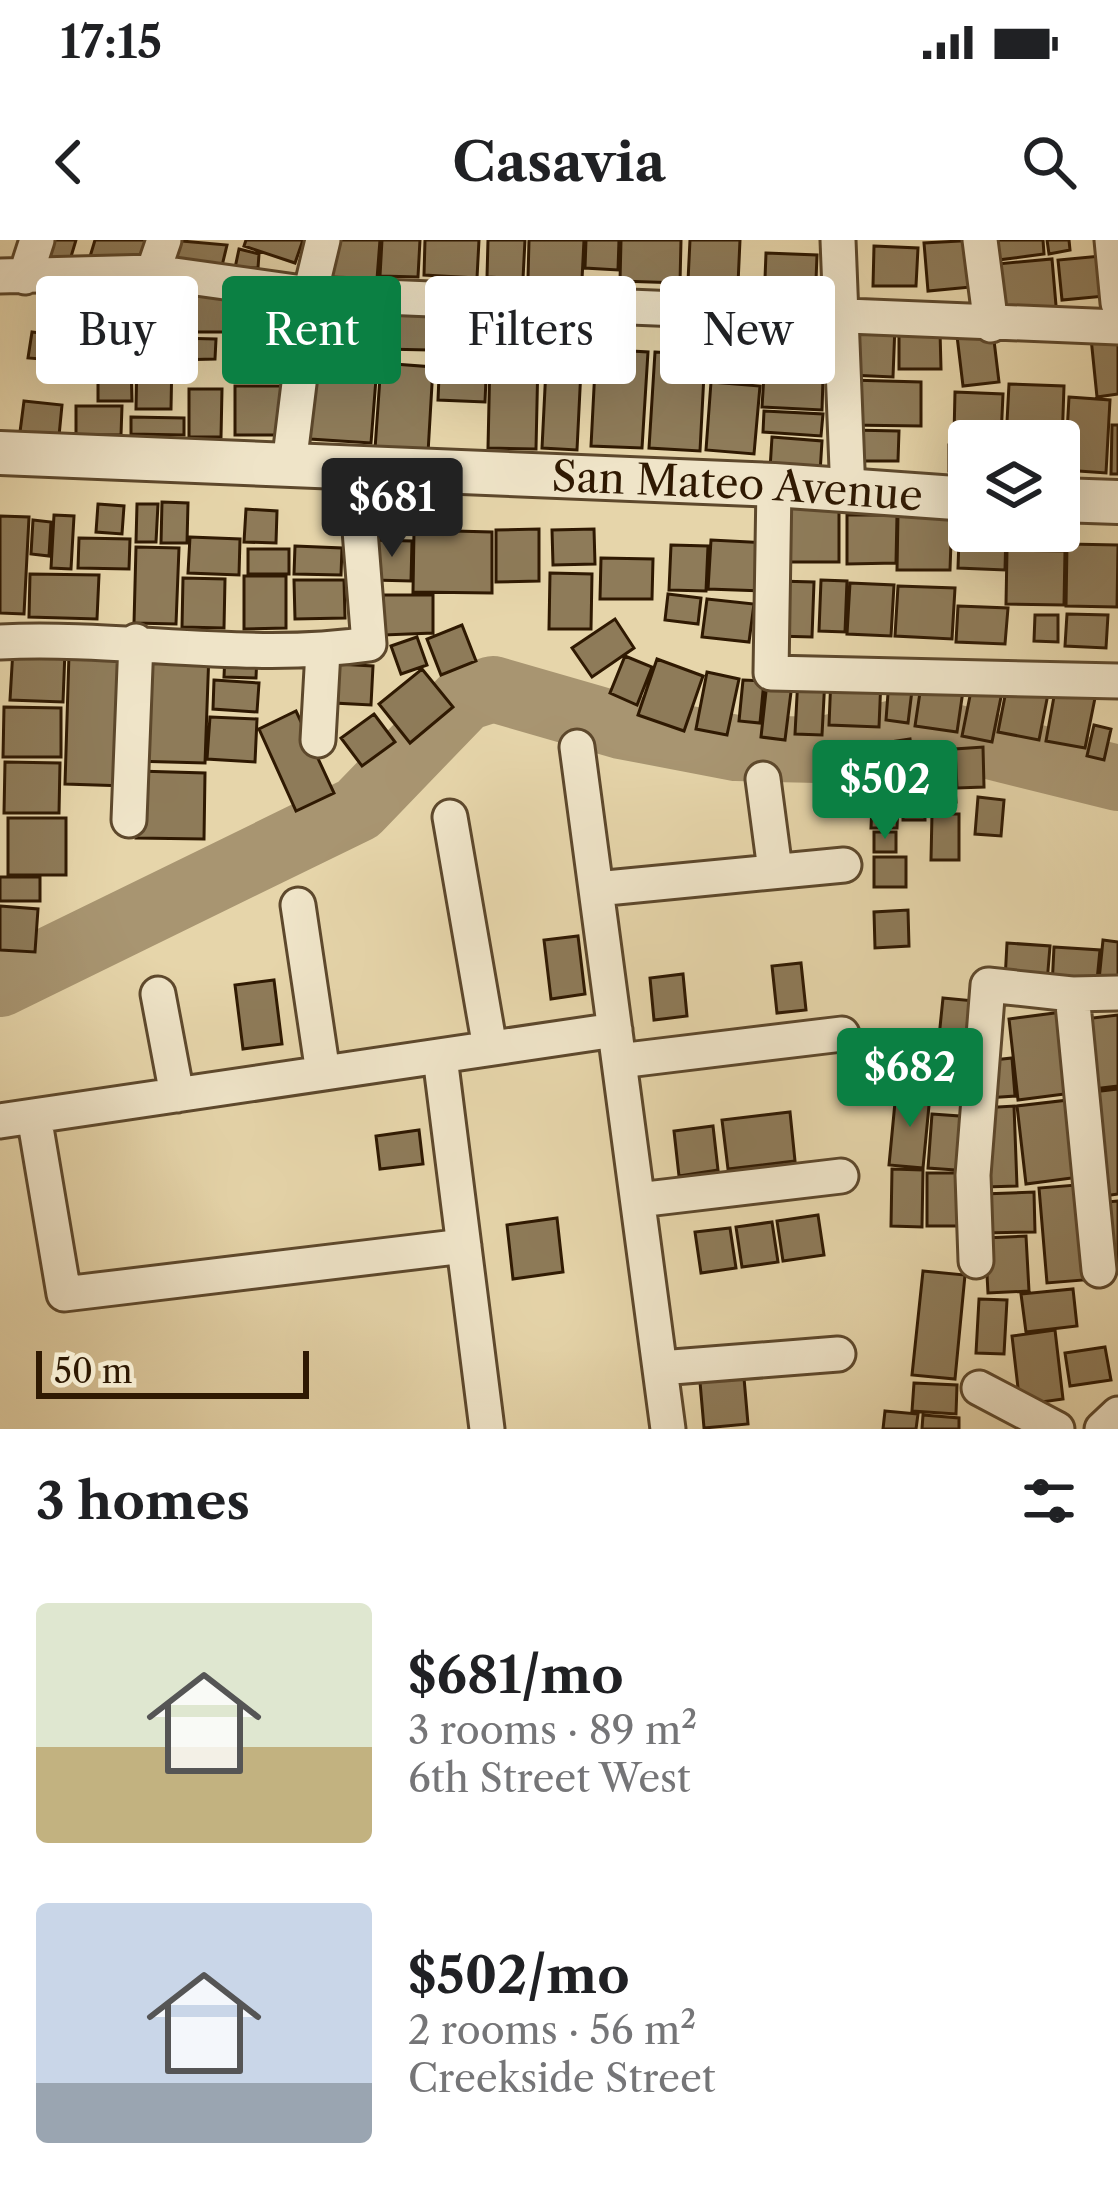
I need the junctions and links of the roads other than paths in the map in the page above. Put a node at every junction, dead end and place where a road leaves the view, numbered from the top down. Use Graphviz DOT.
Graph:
graph roads {
  1 [pos="38,240"];
  2 [pos="164,240"];
  3 [pos="323,240"];
  4 [pos="838,240"];
  5 [pos="980,240"];
  6 [pos="1112,240"];
  7 [pos="152,272"];
  8 [pos="314,276"];
  9 [pos="12,277"];
  10 [pos="222,282"];
  11 [pos="401,297"];
  12 [pos="1118,303"];
  13 [pos="844,313"];
  14 [pos="991,325"];
  15 [pos="1118,327"];
  16 [pos="299,384"];
  17 [pos="0,453"];
  18 [pos="290,465"];
  19 [pos="355,467"];
  20 [pos="774,485"];
  21 [pos="848,494"];
  22 [pos="948,498"];
  23 [pos="1080,501"];
  24 [pos="1118,502"];
  25 [pos="136,641"];
  26 [pos="0,642"];
  27 [pos="323,651"];
  28 [pos="1118,682"];
  29 [pos="318,740"];
  30 [pos="577,747"];
  31 [pos="763,778"];
  32 [pos="450,817"];
  33 [pos="129,820"];
  34 [pos="844,865"];
  35 [pos="775,870"];
  36 [pos="596,890"];
  37 [pos="298,904"];
  38 [pos="1118,993"];
  39 [pos="158,994"];
  40 [pos="1072,994"];
  41 [pos="842,1034"];
  42 [pos="617,1045"];
  43 [pos="490,1048"];
  44 [pos="440,1057"];
  45 [pos="323,1073"];
  46 [pos="176,1094"];
  47 [pos="34,1116"];
  48 [pos="0,1121"];
  49 [pos="841,1176"];
  50 [pos="638,1200"];
  51 [pos="464,1246"];
  52 [pos="976,1261"];
  53 [pos="1099,1270"];
  54 [pos="838,1354"];
  55 [pos="660,1368"];
  56 [pos="979,1388"];
  57 [pos="1118,1414"];
  58 [pos="487,1429"];
  59 [pos="668,1429"];
  60 [pos="1057,1429"];
  61 [pos="1102,1429"];
  1 -- 9 [label="street"];
  2 -- 7 [label="street"];
  3 -- 8 [label="street"];
  4 -- 13 [label="street"];
  5 -- 14 [label="street"];
  6 -- 12 [label="street"];
  7 -- 9 [label="street"];
  7 -- 10 [label="street"];
  11 -- 13 [label="street"];
  13 -- 14 [label="street"];
  13 -- 21 [label="street"];
  14 -- 15 [label="street"];
  16 -- 18 [label="street"];
  17 -- 18 [label="street, San Mateo Avenue"];
  18 -- 19 [label="street, San Mateo Avenue"];
  19 -- 20 [label="street, San Mateo Avenue"];
  19 -- 27 [label="street"];
  20 -- 21 [label="street, San Mateo Avenue"];
  20 -- 28 [label="street"];
  21 -- 22 [label="street, San Mateo Avenue"];
  23 -- 24 [label="street"];
  25 -- 26 [label="street"];
  25 -- 27 [label="street"];
  25 -- 33 [label="street"];
  27 -- 29 [label="street"];
  30 -- 36 [label="street"];
  31 -- 35 [label="street"];
  32 -- 43 [label="street"];
  34 -- 35 [label="street"];
  35 -- 36 [label="street"];
  36 -- 42 [label="street"];
  37 -- 45 [label="street"];
  38 -- 40 [label="street"];
  39 -- 46 [label="street"];
  40 -- 52 [label="street"];
  40 -- 53 [label="street"];
  41 -- 42 [label="street"];
  42 -- 43 [label="street"];
  42 -- 50 [label="street"];
  43 -- 44 [label="street"];
  44 -- 45 [label="street"];
  44 -- 51 [label="street"];
  45 -- 46 [label="street"];
  46 -- 47 [label="street"];
  47 -- 48 [label="street"];
  47 -- 51 [label="street"];
  49 -- 50 [label="street"];
  50 -- 55 [label="street"];
  51 -- 58 [label="street"];
  54 -- 55 [label="street"];
  55 -- 59 [label="street"];
  56 -- 60 [label="street"];
  57 -- 61 [label="street"];
}
